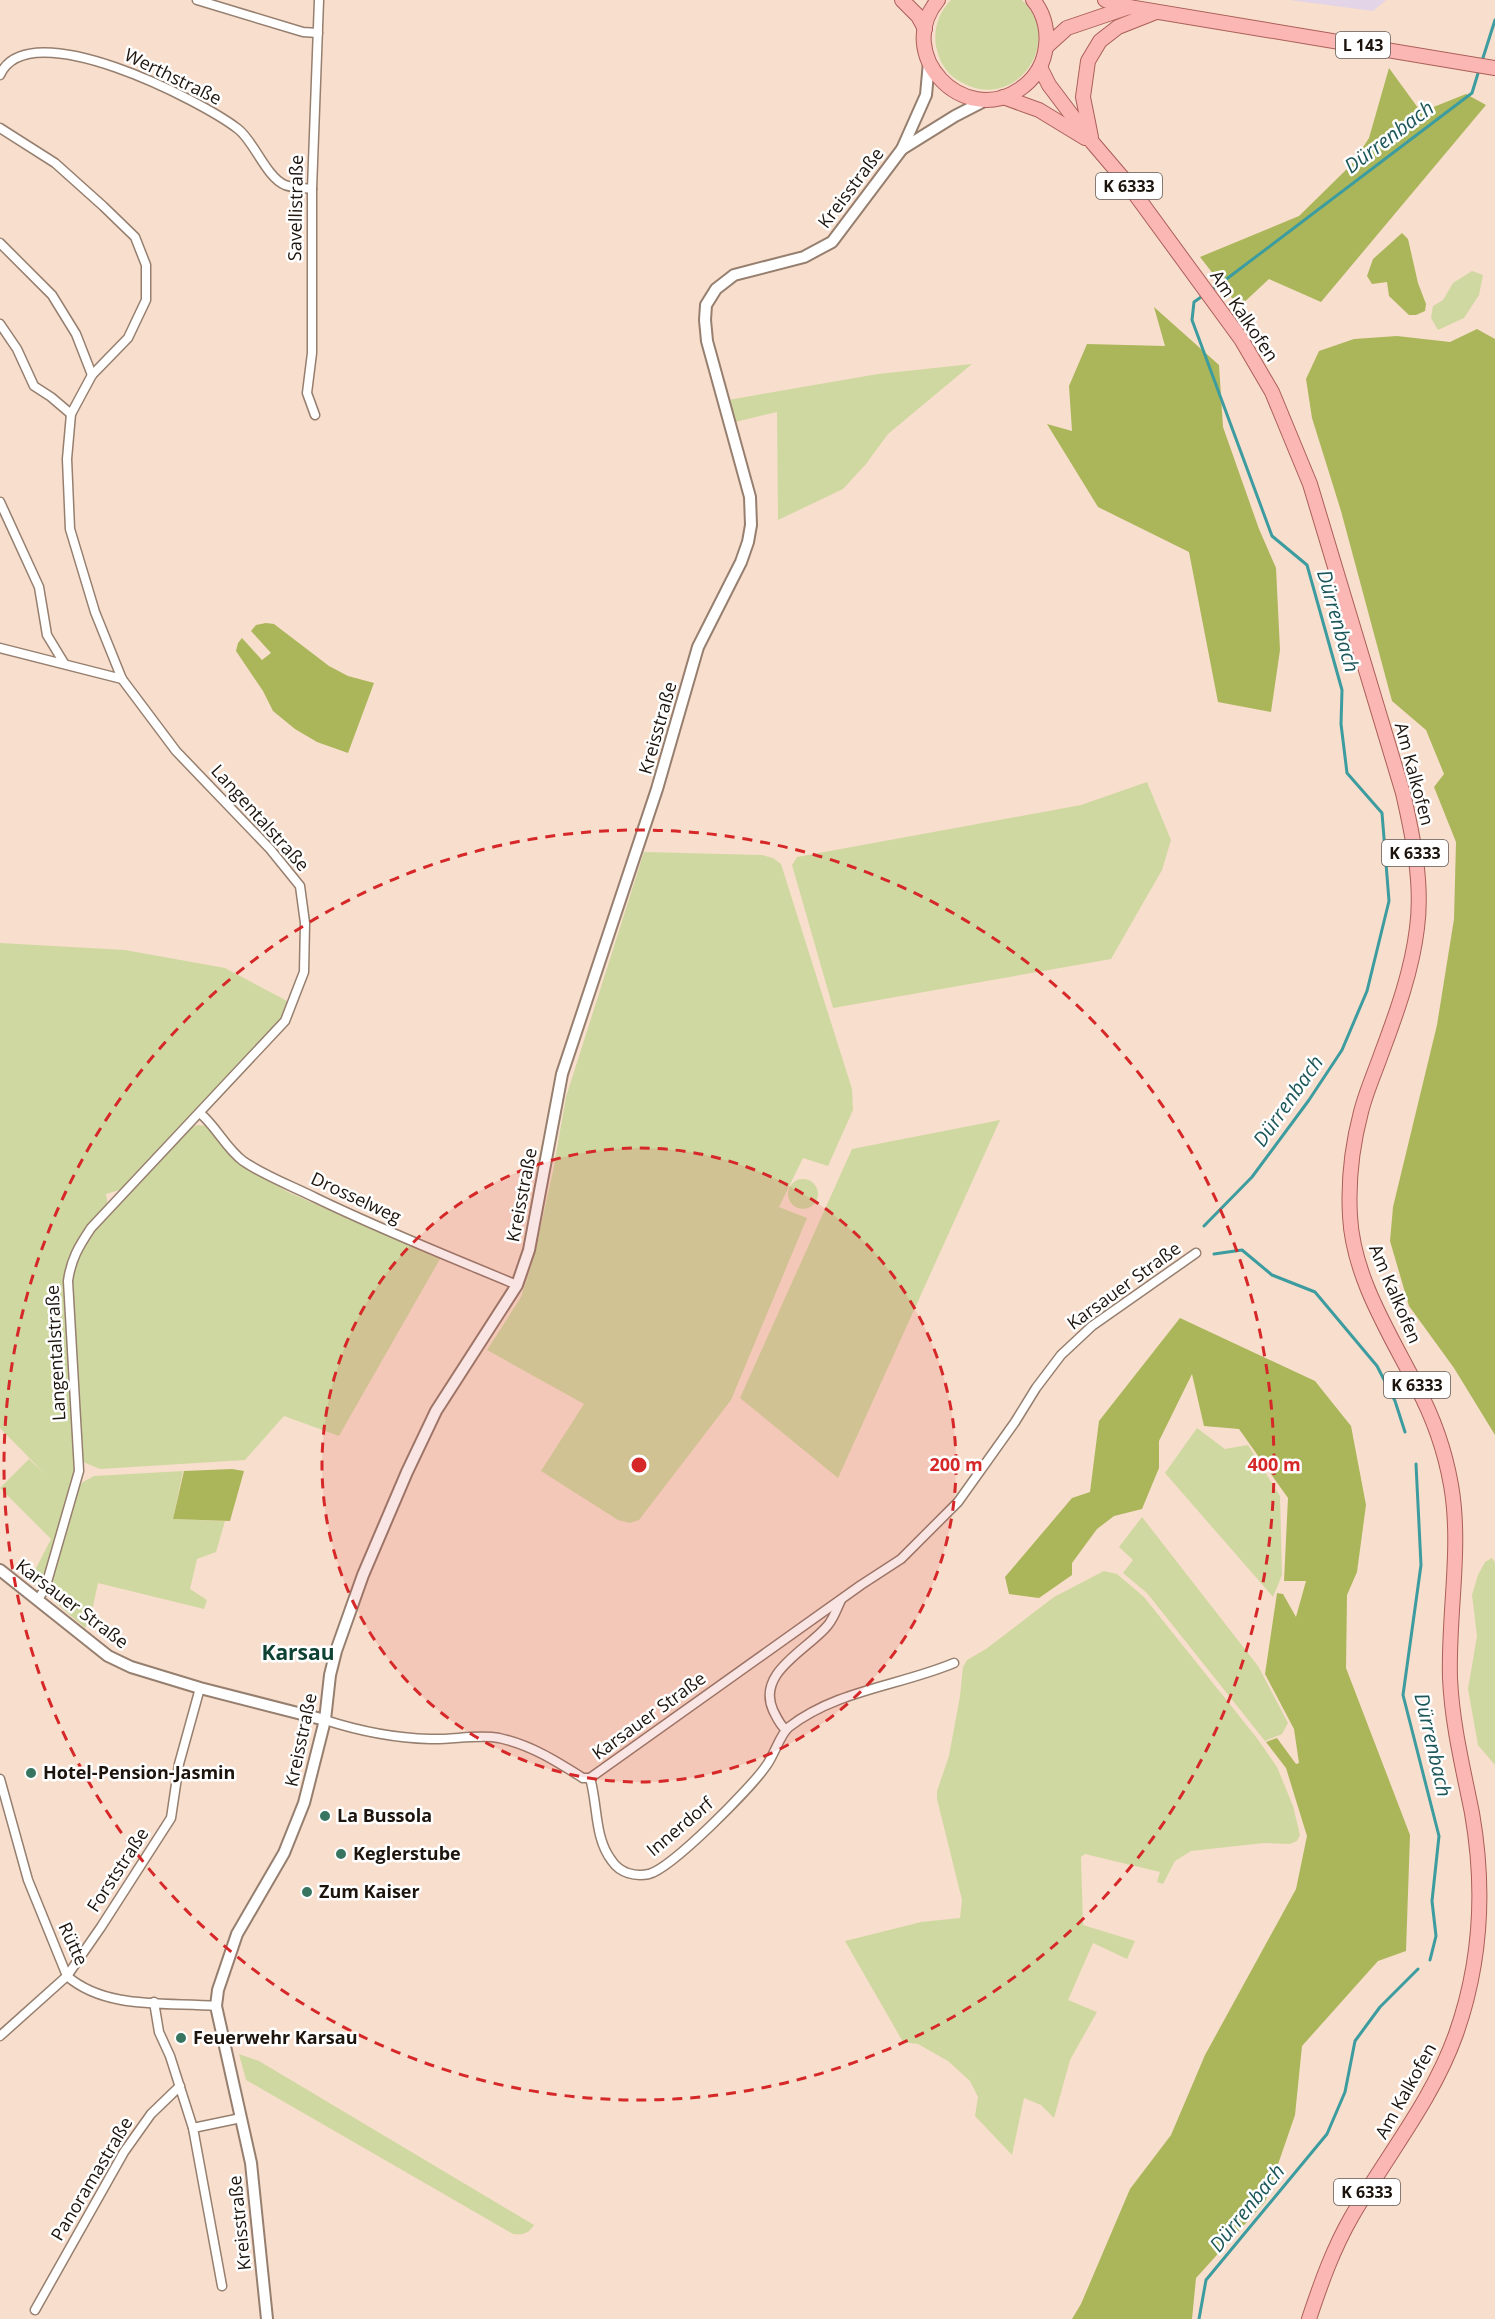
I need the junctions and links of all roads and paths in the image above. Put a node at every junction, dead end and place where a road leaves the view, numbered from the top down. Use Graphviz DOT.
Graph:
graph roads {
  1 [pos="197,0"];
  2 [pos="319,0"];
  3 [pos="902,0"];
  4 [pos="938,0"];
  5 [pos="1033,0"];
  6 [pos="1105,0"];
  7 [pos="1129,7"];
  8 [pos="1157,12"];
  9 [pos="925,29"];
  10 [pos="318,33"];
  11 [pos="1046,47"];
  12 [pos="928,63"];
  13 [pos="1040,67"];
  14 [pos="1495,68"];
  15 [pos="0,75"];
  16 [pos="1003,98"];
  17 [pos="986,100"];
  18 [pos="0,128"];
  19 [pos="1092,142"];
  20 [pos="902,149"];
  21 [pos="312,189"];
  22 [pos="0,243"];
  23 [pos="0,324"];
  24 [pos="92,375"];
  25 [pos="71,414"];
  26 [pos="315,415"];
  27 [pos="0,502"];
  28 [pos="0,648"];
  29 [pos="64,663"];
  30 [pos="122,679"];
  31 [pos="201,1114"];
  32 [pos="1197,1253"];
  33 [pos="517,1285"];
  34 [pos="0,1570"];
  35 [pos="38,1599"];
  36 [pos="842,1599"];
  37 [pos="954,1663"];
  38 [pos="200,1688"];
  39 [pos="325,1720"];
  40 [pos="786,1730"];
  41 [pos="590,1778"];
  42 [pos="0,1779"];
  43 [pos="67,1976"];
  44 [pos="154,2002"];
  45 [pos="216,2006"];
  46 [pos="0,2036"];
  47 [pos="180,2086"];
  48 [pos="241,2118"];
  49 [pos="193,2128"];
  50 [pos="222,2286"];
  51 [pos="35,2310"];
  52 [pos="267,2319"];
  53 [pos="1309,2319"];
  1 -- 10 [label="street"];
  2 -- 10 [label="street, Savellistraße"];
  3 -- 9 [label="main road"];
  4 -- 9 [label="main road"];
  5 -- 11 [label="main road"];
  6 -- 7 [label="main road, L 143"];
  7 -- 8 [label="main road, L 143"];
  7 -- 11 [label="main road, L 143"];
  8 -- 14 [label="main road, L 143"];
  8 -- 19 [label="main road"];
  9 -- 12 [label="main road"];
  10 -- 21 [label="street, Savellistraße"];
  11 -- 13 [label="main road"];
  12 -- 17 [label="main road"];
  12 -- 20 [label="street, Kreisstraße"];
  13 -- 16 [label="main road"];
  13 -- 19 [label="main road, Am Kalkofen / K 6333"];
  15 -- 21 [label="street, Werthstraße"];
  16 -- 17 [label="main road"];
  16 -- 19 [label="main road, Am Kalkofen / K 6333"];
  17 -- 20 [label="street, Kreisstraße"];
  18 -- 24 [label="street, Langentalstraße"];
  19 -- 53 [label="main road, Am Kalkofen / K 6333"];
  20 -- 33 [label="street, Kreisstraße"];
  21 -- 26 [label="street, Savellistraße"];
  22 -- 24 [label="street"];
  23 -- 25 [label="street"];
  24 -- 25 [label="street, Langentalstraße"];
  25 -- 30 [label="street, Langentalstraße"];
  27 -- 29 [label="street"];
  28 -- 29 [label="street"];
  29 -- 30 [label="street"];
  30 -- 31 [label="street, Langentalstraße"];
  31 -- 33 [label="street, Drosselweg"];
  31 -- 35 [label="street, Langentalstraße"];
  32 -- 36 [label="street, Karsauer Straße"];
  33 -- 39 [label="street, Kreisstraße"];
  34 -- 35 [label="street, Karsauer Straße"];
  35 -- 38 [label="street, Karsauer Straße"];
  36 -- 40 [label="street"];
  36 -- 41 [label="street, Karsauer Straße"];
  37 -- 40 [label="street, Innerdorf"];
  38 -- 39 [label="street, Karsauer Straße"];
  38 -- 43 [label="street, Forststraße"];
  39 -- 41 [label="street, Karsauer Straße"];
  39 -- 45 [label="street, Kreisstraße"];
  40 -- 41 [label="street, Innerdorf"];
  42 -- 43 [label="street, Rütte"];
  43 -- 44 [label="street, Rütte"];
  43 -- 46 [label="street, Forststraße"];
  44 -- 45 [label="street, Rütte"];
  44 -- 47 [label="street"];
  45 -- 48 [label="street, Kreisstraße"];
  47 -- 49 [label="street"];
  47 -- 51 [label="street, Panoramastraße"];
  48 -- 49 [label="street"];
  48 -- 52 [label="street, Kreisstraße"];
  49 -- 50 [label="street"];
}
